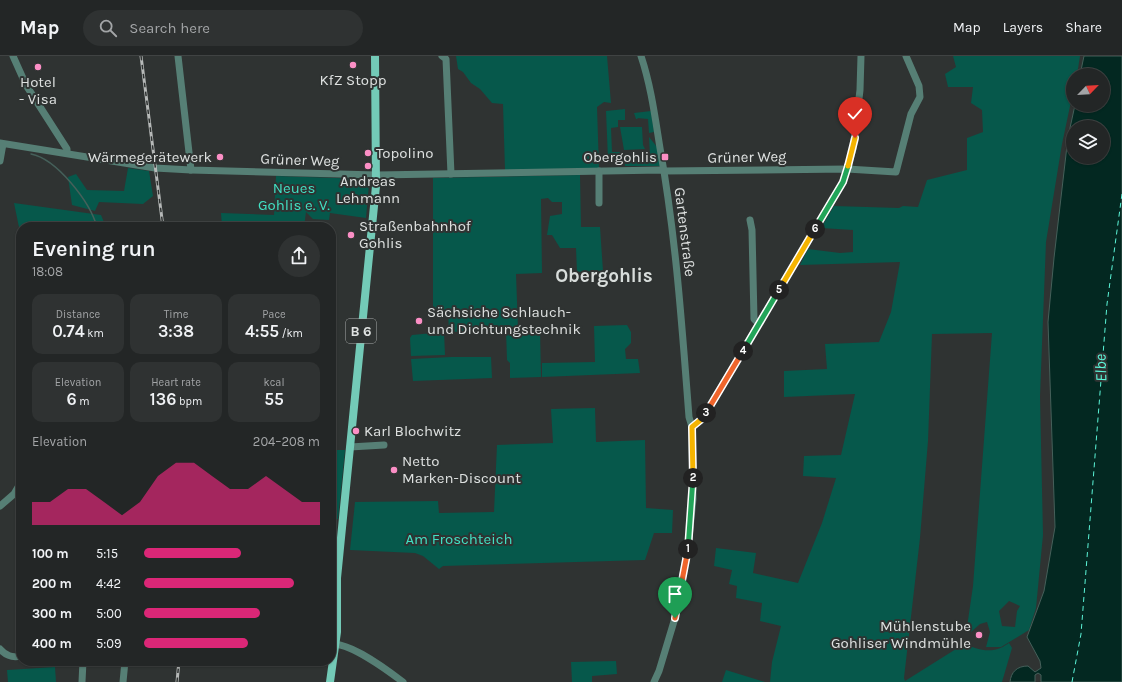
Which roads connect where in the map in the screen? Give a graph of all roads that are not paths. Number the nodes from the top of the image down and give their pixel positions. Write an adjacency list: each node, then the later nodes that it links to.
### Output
1 (13, 56): 9 (street)
2 (178, 56): 12 (street)
3 (375, 56): 16 (main road, B 6)
4 (442, 56): 15 (street)
5 (641, 56): 14 (street, Gartenstraße)
6 (861, 56): 11 (street)
7 (906, 56): 11 (street, Grüner Weg)
8 (2, 144): 9 (street, Grüner Weg); 10 (street)
9 (67, 153): 12 (street, Grüner Weg)
10 (0, 161)
11 (848, 169): 14 (street, Grüner Weg); 19 (street)
12 (191, 170): 16 (street, Grüner Weg)
13 (599, 171): 14 (street, Grüner Weg); 15 (street, Grüner Weg); 17 (street)
14 (664, 171): 20 (street, Gartenstraße)
15 (451, 174): 16 (street, Grüner Weg)
16 (376, 175): 22 (main road, B 6)
17 (599, 203)
18 (750, 220): 19 (street)
19 (758, 324): 20 (street)
20 (692, 427): 36 (street, Gartenstraße)
21 (384, 445): 22 (street)
22 (350, 447): 25 (main road, B 6)
23 (16, 491): 24 (street)
24 (0, 506)
25 (336, 594)
26 (336, 644): 35 (street)
27 (0, 649): 28 (street)
28 (16, 656)
29 (83, 666): 32 (street)
30 (125, 666): 33 (street)
31 (331, 666): 34 (main road, B 6)
32 (82, 682)
33 (123, 682)
34 (330, 682)
35 (403, 682)
36 (654, 682)

